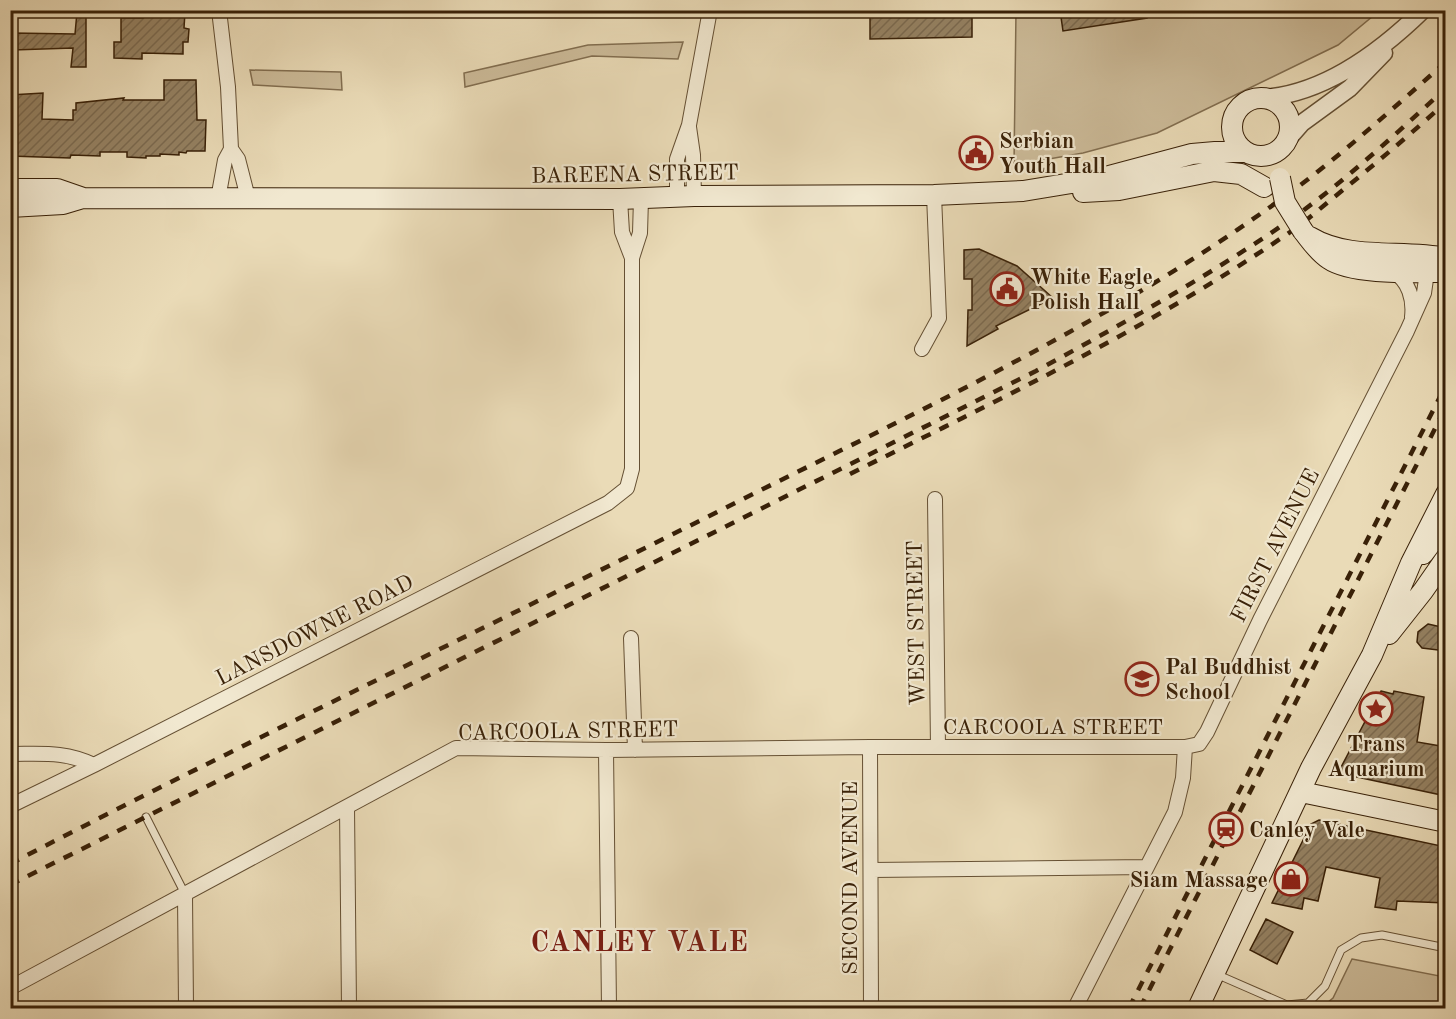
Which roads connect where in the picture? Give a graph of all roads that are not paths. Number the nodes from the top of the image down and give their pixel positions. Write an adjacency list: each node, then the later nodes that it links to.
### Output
1 (219, 10): 8 (street)
2 (710, 10): 15 (street)
3 (1423, 10): 4 (street)
4 (1410, 23): 5 (street); 7 (street)
5 (1263, 98): 6 (main road); 7 (main road)
6 (1236, 113): 9 (main road); 10 (main road, BAREENA STREET)
7 (1286, 142): 9 (main road); 11 (main road)
8 (231, 149): 17 (street); 19 (street)
9 (1249, 154): 10 (main road, BAREENA STREET); 11 (main road)
10 (1184, 156): 13 (main road, BAREENA STREET)
11 (1271, 182): 13 (main road); 22 (main road, bridge)
12 (10, 189): 16 (main road, BAREENA STREET)
13 (1009, 191): 14 (main road, BAREENA STREET)
14 (934, 195): 15 (main road, BAREENA STREET); 30 (street)
15 (685, 196): 18 (main road, BAREENA STREET)
16 (83, 198): 19 (main road, BAREENA STREET); 21 (main road, BAREENA STREET)
17 (248, 198): 19 (main road, BAREENA STREET); 20 (main road, BAREENA STREET)
18 (641, 198): 20 (main road, BAREENA STREET); 24 (street)
19 (218, 199)
20 (620, 199): 24 (street)
21 (10, 207)
22 (1304, 231): 23 (main road); 27 (main road)
23 (1383, 253): 25 (main road); 26 (main road)
24 (632, 258): 45 (street, LANSDOWNE ROAD)
25 (1446, 258)
26 (1439, 270): 27 (main road); 28 (street); 29 (street, FIRST AVENUE)
27 (1392, 271): 28 (street)
28 (1408, 292): 29 (street)
29 (1411, 322): 41 (street, FIRST AVENUE)
30 (922, 349)
31 (1446, 494): 36 (main road)
32 (935, 499): 40 (street, WEST STREET)
33 (1446, 530): 35 (main road); 36 (main road)
34 (1446, 558): 35 (main road)
35 (1423, 591): 38 (main road)
36 (1382, 634): 38 (main road)
37 (631, 638): 43 (street)
38 (1372, 655): 46 (main road)
39 (870, 747): 40 (street, CARCOOLA STREET); 43 (street, CARCOOLA STREET); 52 (street, SECOND AVENUE)
40 (938, 747): 41 (street, CARCOOLA STREET)
41 (1185, 747): 51 (street)
42 (606, 750): 43 (street, CARCOOLA STREET); 48 (street, CARCOOLA STREET); 59 (street)
43 (635, 750)
44 (10, 754): 45 (street)
45 (94, 765): 47 (street, LANSDOWNE ROAD)
46 (1301, 792): 50 (main road); 55 (main road)
47 (10, 806)
48 (346, 807): 53 (street, CARCOOLA STREET); 58 (street)
49 (146, 818): 53 (lane)
50 (1446, 822)
51 (1146, 867): 52 (street); 61 (street)
52 (871, 870): 60 (street, SECOND AVENUE)
53 (185, 894): 56 (street, CARCOOLA STREET); 57 (street)
54 (1446, 948): 55 (lane)
55 (1216, 974): 62 (main road)
56 (10, 988)
57 (186, 1008)
58 (349, 1008)
59 (609, 1008)
60 (871, 1008)
61 (1075, 1008)
62 (1198, 1008)

